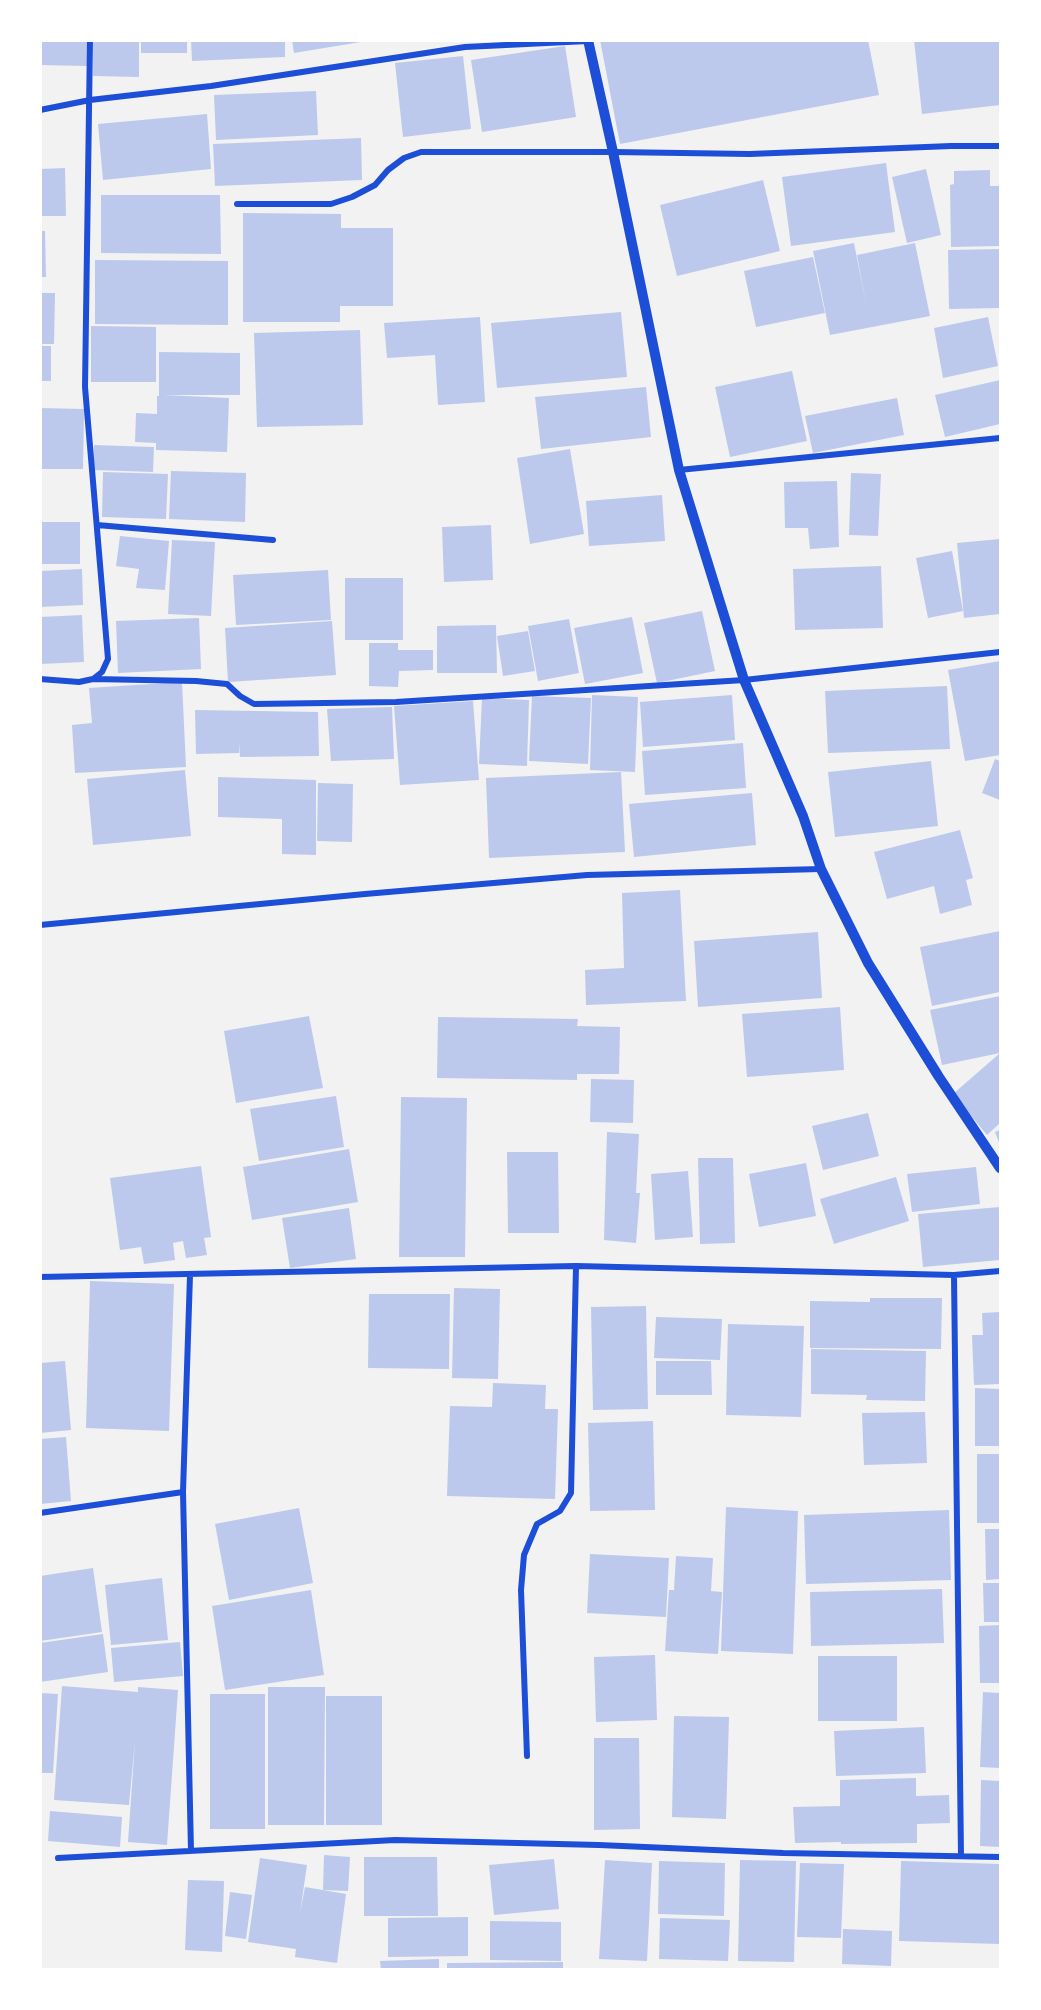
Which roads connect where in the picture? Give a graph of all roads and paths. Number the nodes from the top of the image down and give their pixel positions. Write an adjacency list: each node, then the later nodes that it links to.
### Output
1 (90, 40): 3 (street)
2 (588, 41): 3 (street); 6 (street)
3 (90, 100): 4 (street); 10 (street)
4 (40, 110)
5 (1000, 146): 6 (street)
6 (613, 152): 7 (street); 9 (street)
7 (237, 204)
8 (1000, 438): 9 (street)
9 (679, 470): 15 (street)
10 (97, 525): 11 (street); 14 (street)
11 (273, 540)
12 (1000, 652): 15 (street)
13 (40, 679): 14 (street)
14 (93, 680): 15 (street)
15 (744, 680): 16 (street)
16 (821, 869): 17 (street); 18 (street)
17 (40, 925)
18 (1000, 1168)
19 (576, 1266): 21 (street); 22 (street); 26 (street)
20 (1000, 1271): 22 (street)
21 (190, 1275): 23 (street); 24 (street)
22 (954, 1275): 28 (street)
23 (40, 1277)
24 (183, 1492): 25 (street); 27 (street)
25 (40, 1513)
26 (527, 1756)
27 (191, 1851): 28 (street); 30 (street)
28 (961, 1856): 29 (street)
29 (1000, 1857)
30 (58, 1858)

